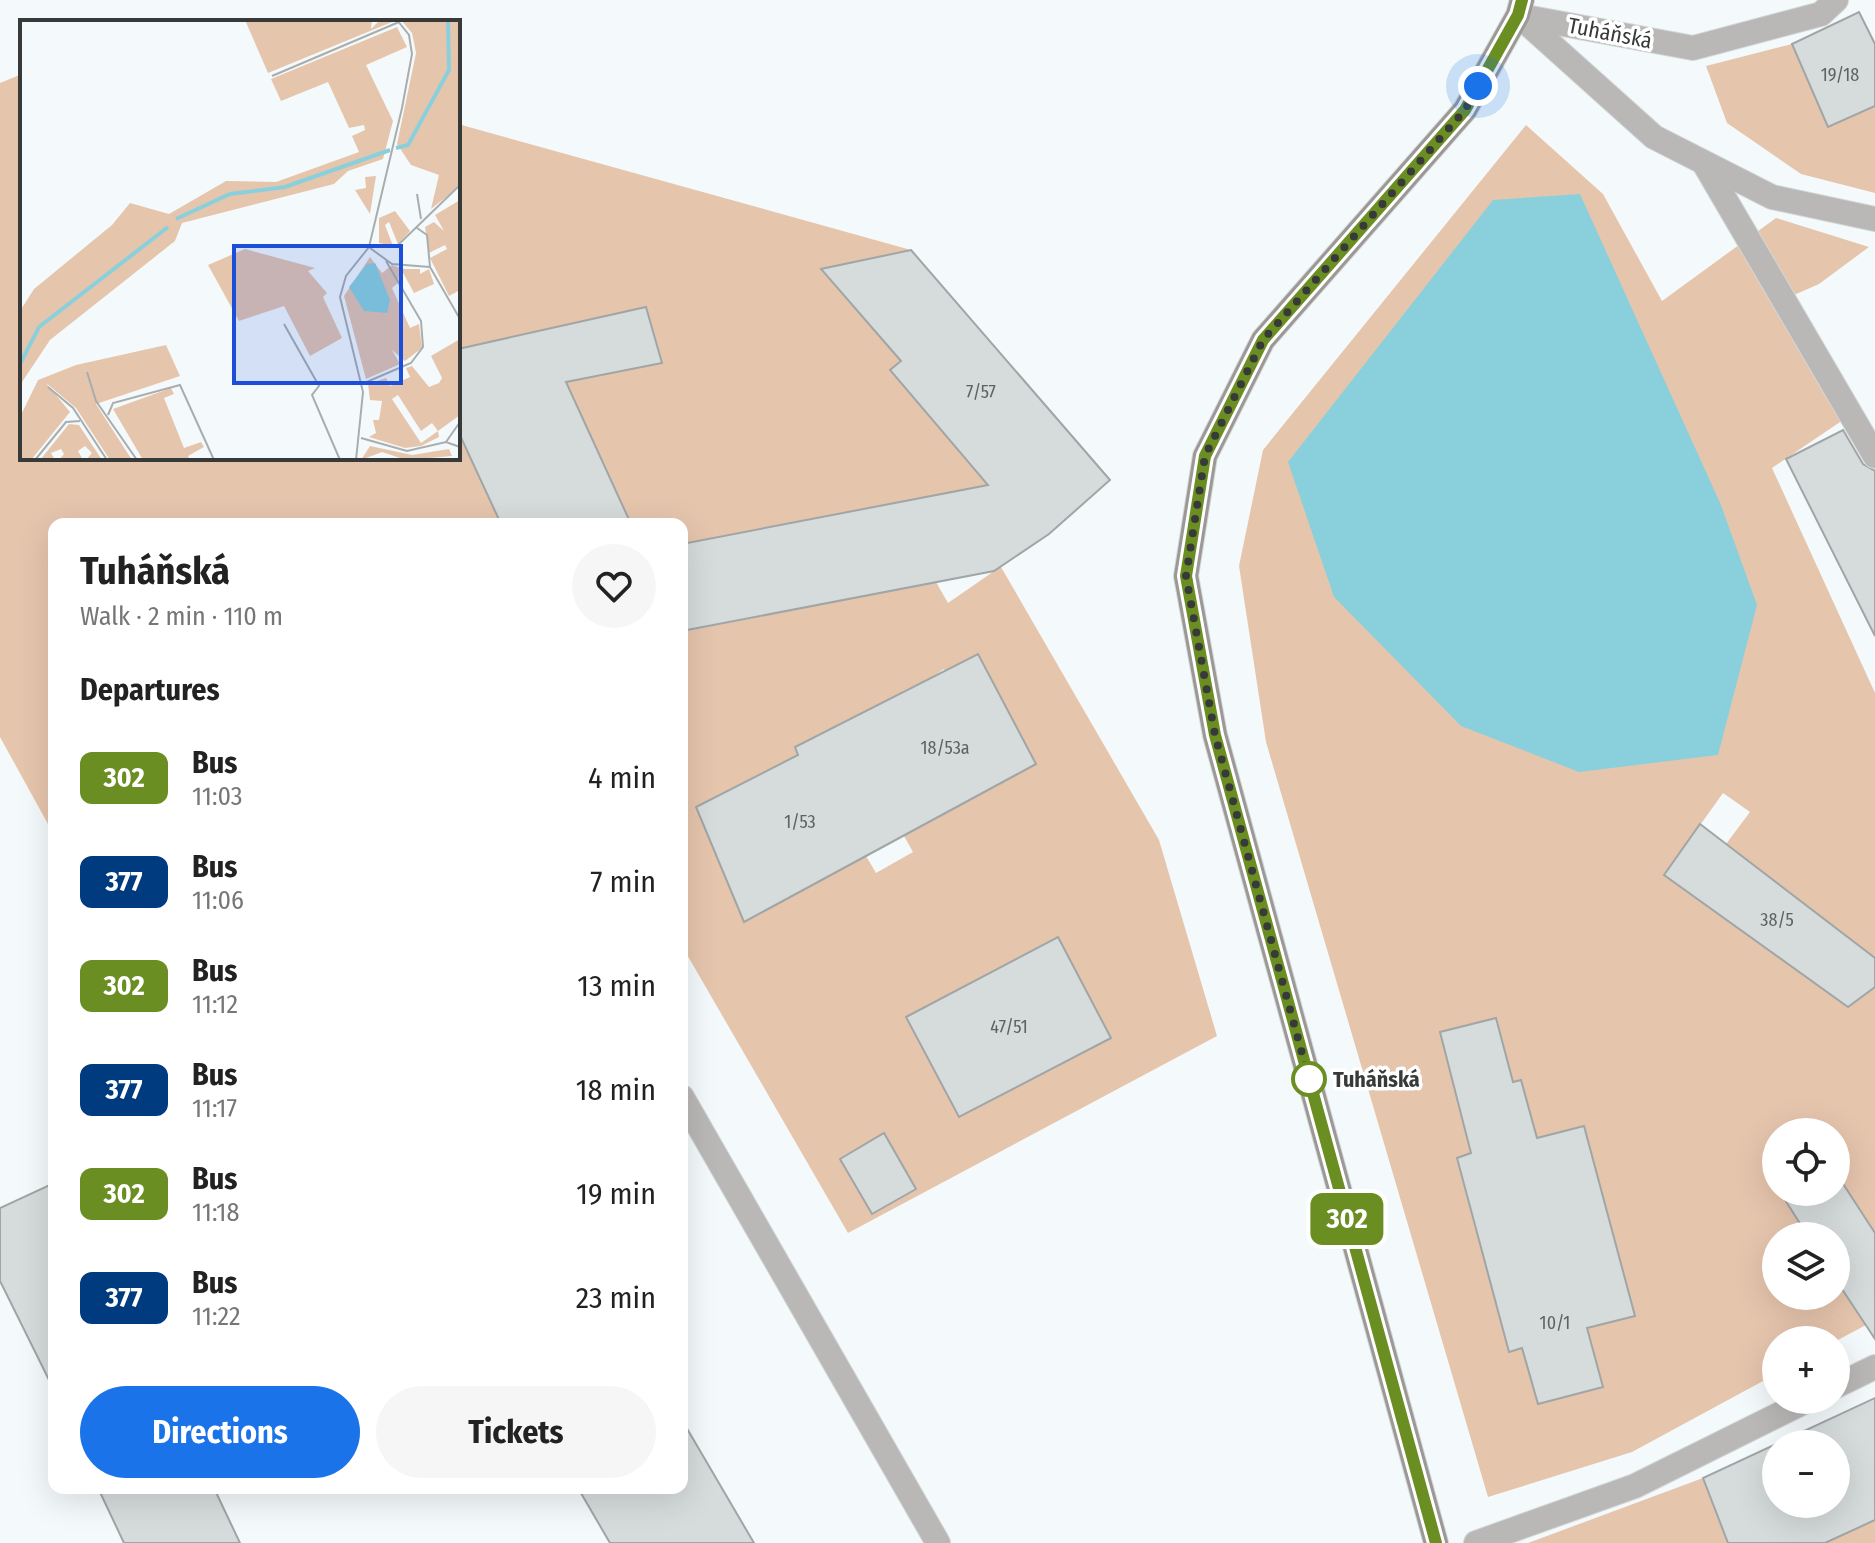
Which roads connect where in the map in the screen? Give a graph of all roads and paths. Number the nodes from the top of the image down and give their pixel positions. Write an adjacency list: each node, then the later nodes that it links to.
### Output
1 (1836, 0): 2 (street, Tuháňská)
2 (1520, 8): 3 (street, Tuháňská); 11 (street)
3 (1705, 165): 4 (street, Tuháňská); 5 (street)
4 (1875, 219)
5 (1875, 456)
6 (688, 1107): 10 (street)
7 (1875, 1367): 8 (street)
8 (1850, 1379)
9 (1780, 1414): 12 (street)
10 (938, 1543)
11 (1436, 1543)
12 (1476, 1543)

